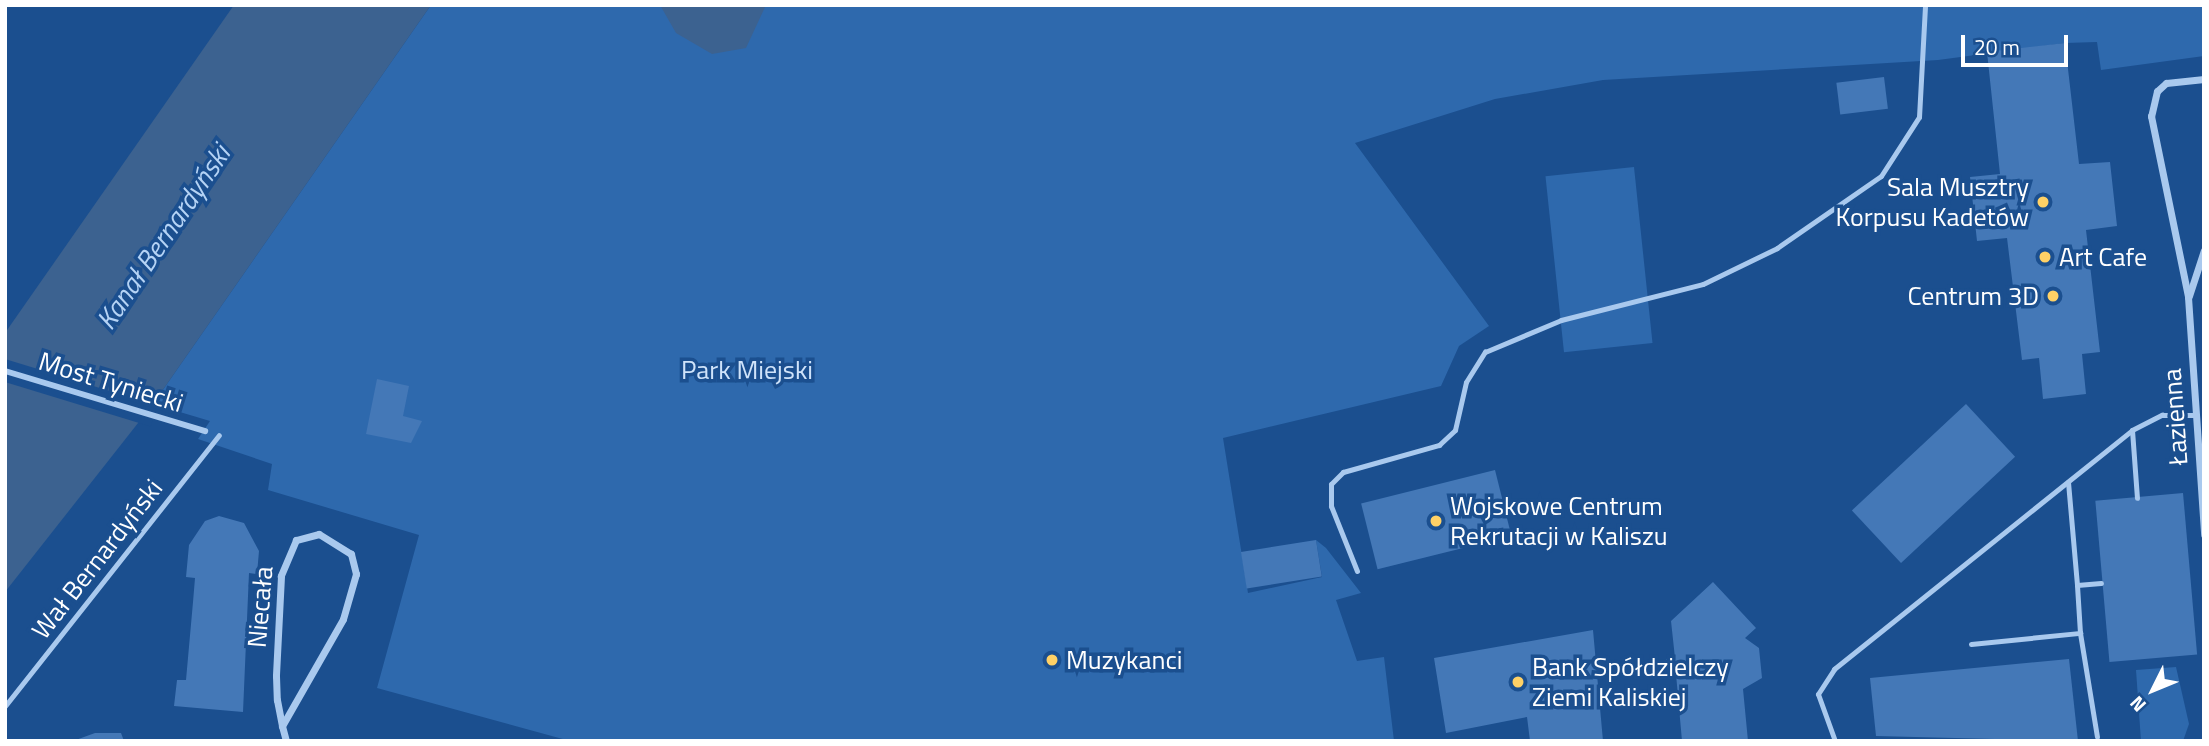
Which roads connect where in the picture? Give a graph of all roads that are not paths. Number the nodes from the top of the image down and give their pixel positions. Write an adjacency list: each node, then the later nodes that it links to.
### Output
1 (1926, 5): 13 (lane)
2 (2204, 79): 4 (street, Łazienna)
3 (2204, 250): 4 (street, Łazienna)
4 (2188, 297): 6 (street, Łazienna)
5 (5, 371): 8 (street, Most Tyniecki)
6 (2200, 415): 7 (lane); 12 (street, Łazienna)
7 (2132, 430): 10 (lane); 11 (lane)
8 (205, 431)
9 (219, 435): 18 (lane, Wał Bernardyński)
10 (2068, 482): 15 (lane); 22 (lane)
11 (2137, 498)
12 (2204, 534)
13 (1357, 570)
14 (2101, 583): 15 (lane)
15 (2077, 585): 16 (lane)
16 (2080, 633): 17 (lane); 20 (lane)
17 (1971, 644)
18 (5, 706)
19 (282, 726): 19 (street, Niecała); 21 (street, Niecała)
20 (2097, 737)
21 (286, 741)
22 (1835, 741)

